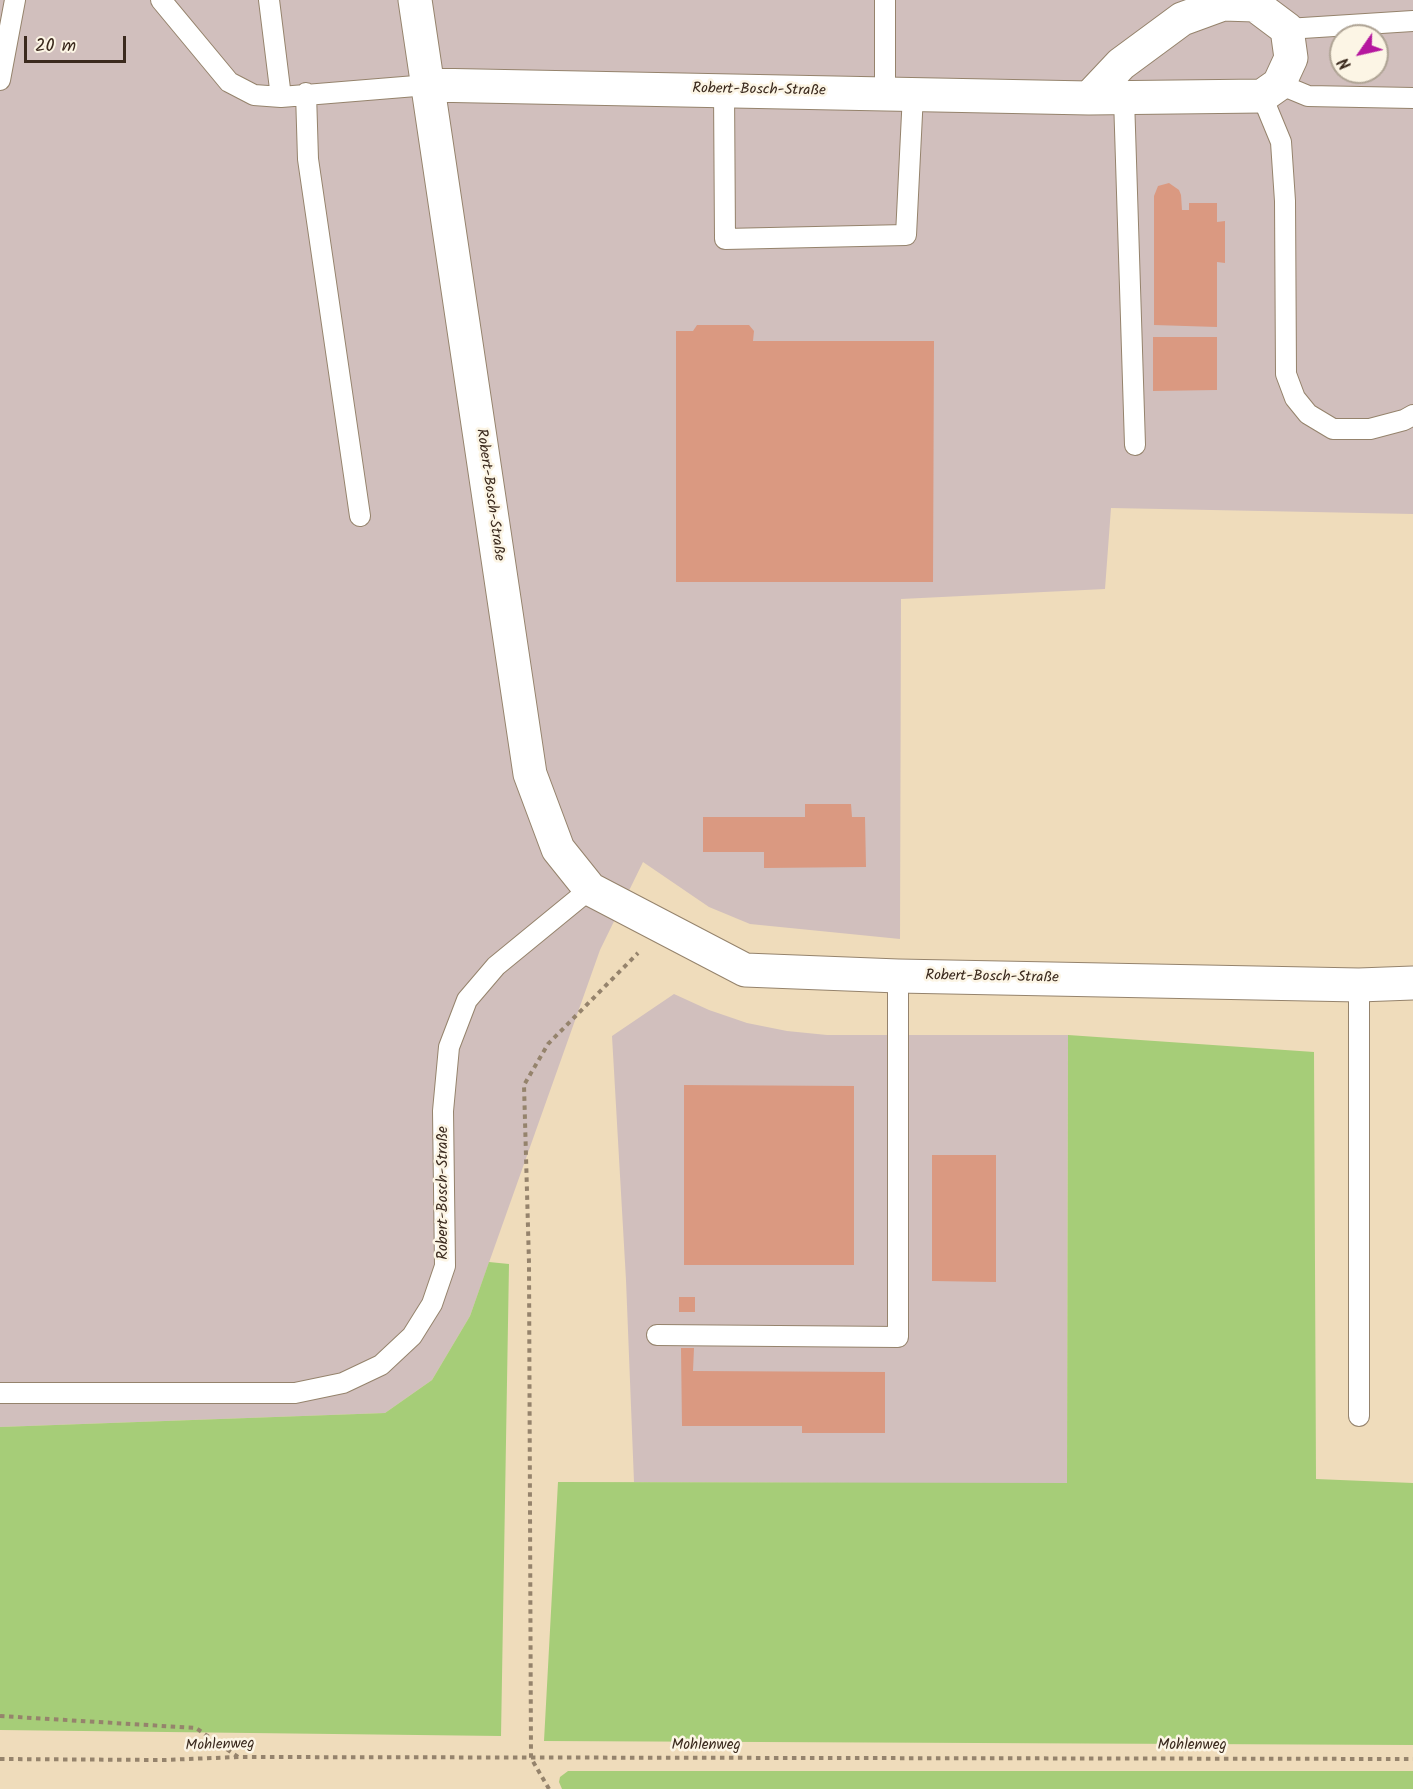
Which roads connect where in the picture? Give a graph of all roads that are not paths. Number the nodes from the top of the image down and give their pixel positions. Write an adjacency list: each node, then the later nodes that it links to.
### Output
1 (15, 0): 8 (lane)
2 (161, 0): 14 (lane)
3 (269, 0): 14 (lane)
4 (415, 0): 9 (street, Robert-Bosch-Straße)
5 (885, 0): 13 (lane)
6 (1413, 21): 7 (lane)
7 (1287, 29): 11 (street); 15 (street)
8 (0, 80)
9 (428, 85): 10 (street, Robert-Bosch-Straße); 12 (lane); 21 (street, Robert-Bosch-Straße)
10 (724, 90): 13 (street, Robert-Bosch-Straße); 13 (lane)
11 (1270, 90): 16 (street, Robert-Bosch-Straße); 17 (lane); 18 (lane)
12 (306, 93): 14 (lane); 20 (lane)
13 (899, 94): 15 (street, Robert-Bosch-Straße)
14 (281, 97)
15 (1089, 98): 16 (street, Robert-Bosch-Straße)
16 (1124, 98): 19 (lane)
17 (1413, 98)
18 (1413, 415)
19 (1135, 445)
20 (360, 516)
21 (590, 889): 22 (street, Robert-Bosch-Straße); 26 (lane, Robert-Bosch-Straße)
22 (898, 976): 24 (street, Robert-Bosch-Straße); 25 (lane)
23 (1413, 983): 24 (street, Robert-Bosch-Straße)
24 (1359, 985): 27 (lane)
25 (657, 1335)
26 (0, 1393)
27 (1359, 1416)

